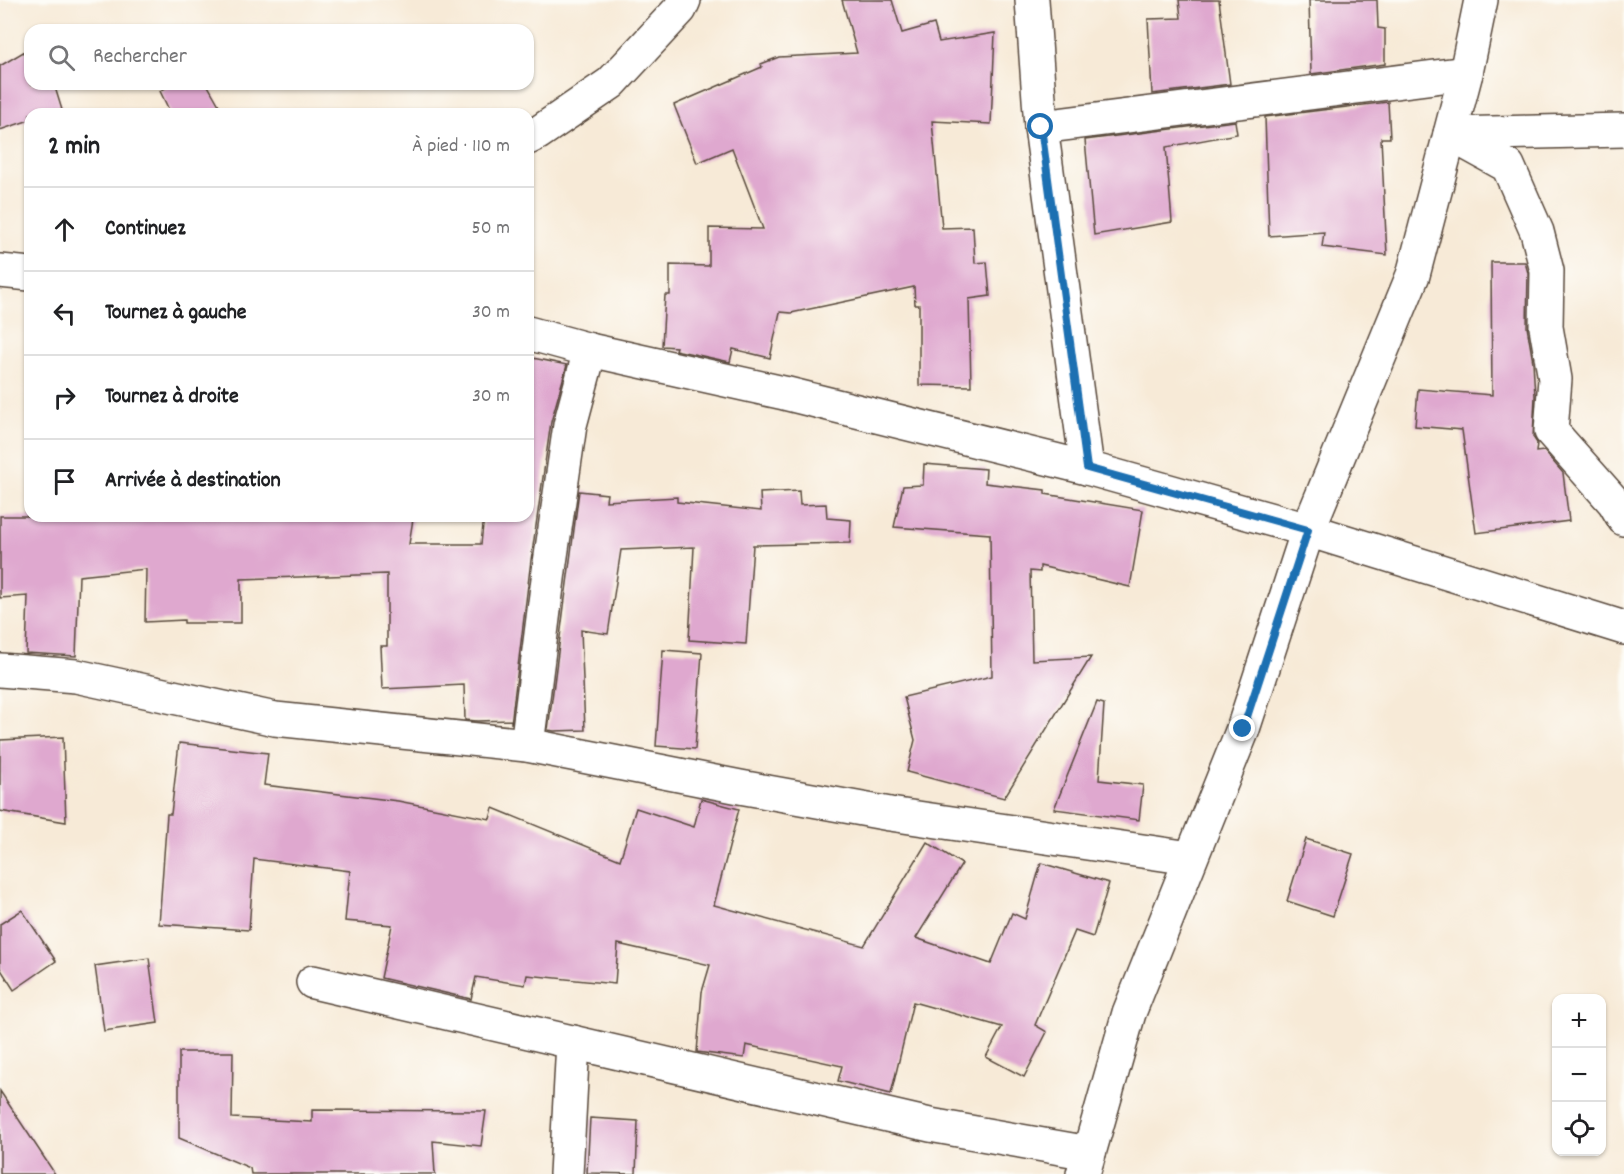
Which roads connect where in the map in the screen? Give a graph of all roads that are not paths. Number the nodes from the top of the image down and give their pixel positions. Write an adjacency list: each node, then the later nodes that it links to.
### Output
1 (684, 0): 8 (street)
2 (1032, 0): 5 (street)
3 (1481, 0): 4 (street)
4 (1466, 73): 5 (street); 7 (street)
5 (1041, 127): 13 (street)
6 (1624, 130): 7 (street)
7 (1450, 135): 14 (street); 15 (street)
8 (534, 136)
9 (0, 271): 10 (street)
10 (24, 273)
11 (534, 335): 12 (street)
12 (590, 350): 13 (street); 18 (street)
13 (1087, 468): 15 (street)
14 (1624, 519)
15 (1308, 530): 16 (street); 19 (street)
16 (1624, 628)
17 (0, 670): 18 (street)
18 (527, 745): 19 (street)
19 (1190, 858): 22 (street)
20 (313, 982): 21 (street)
21 (573, 1042): 22 (street); 23 (street)
22 (1086, 1163)
23 (566, 1174)

